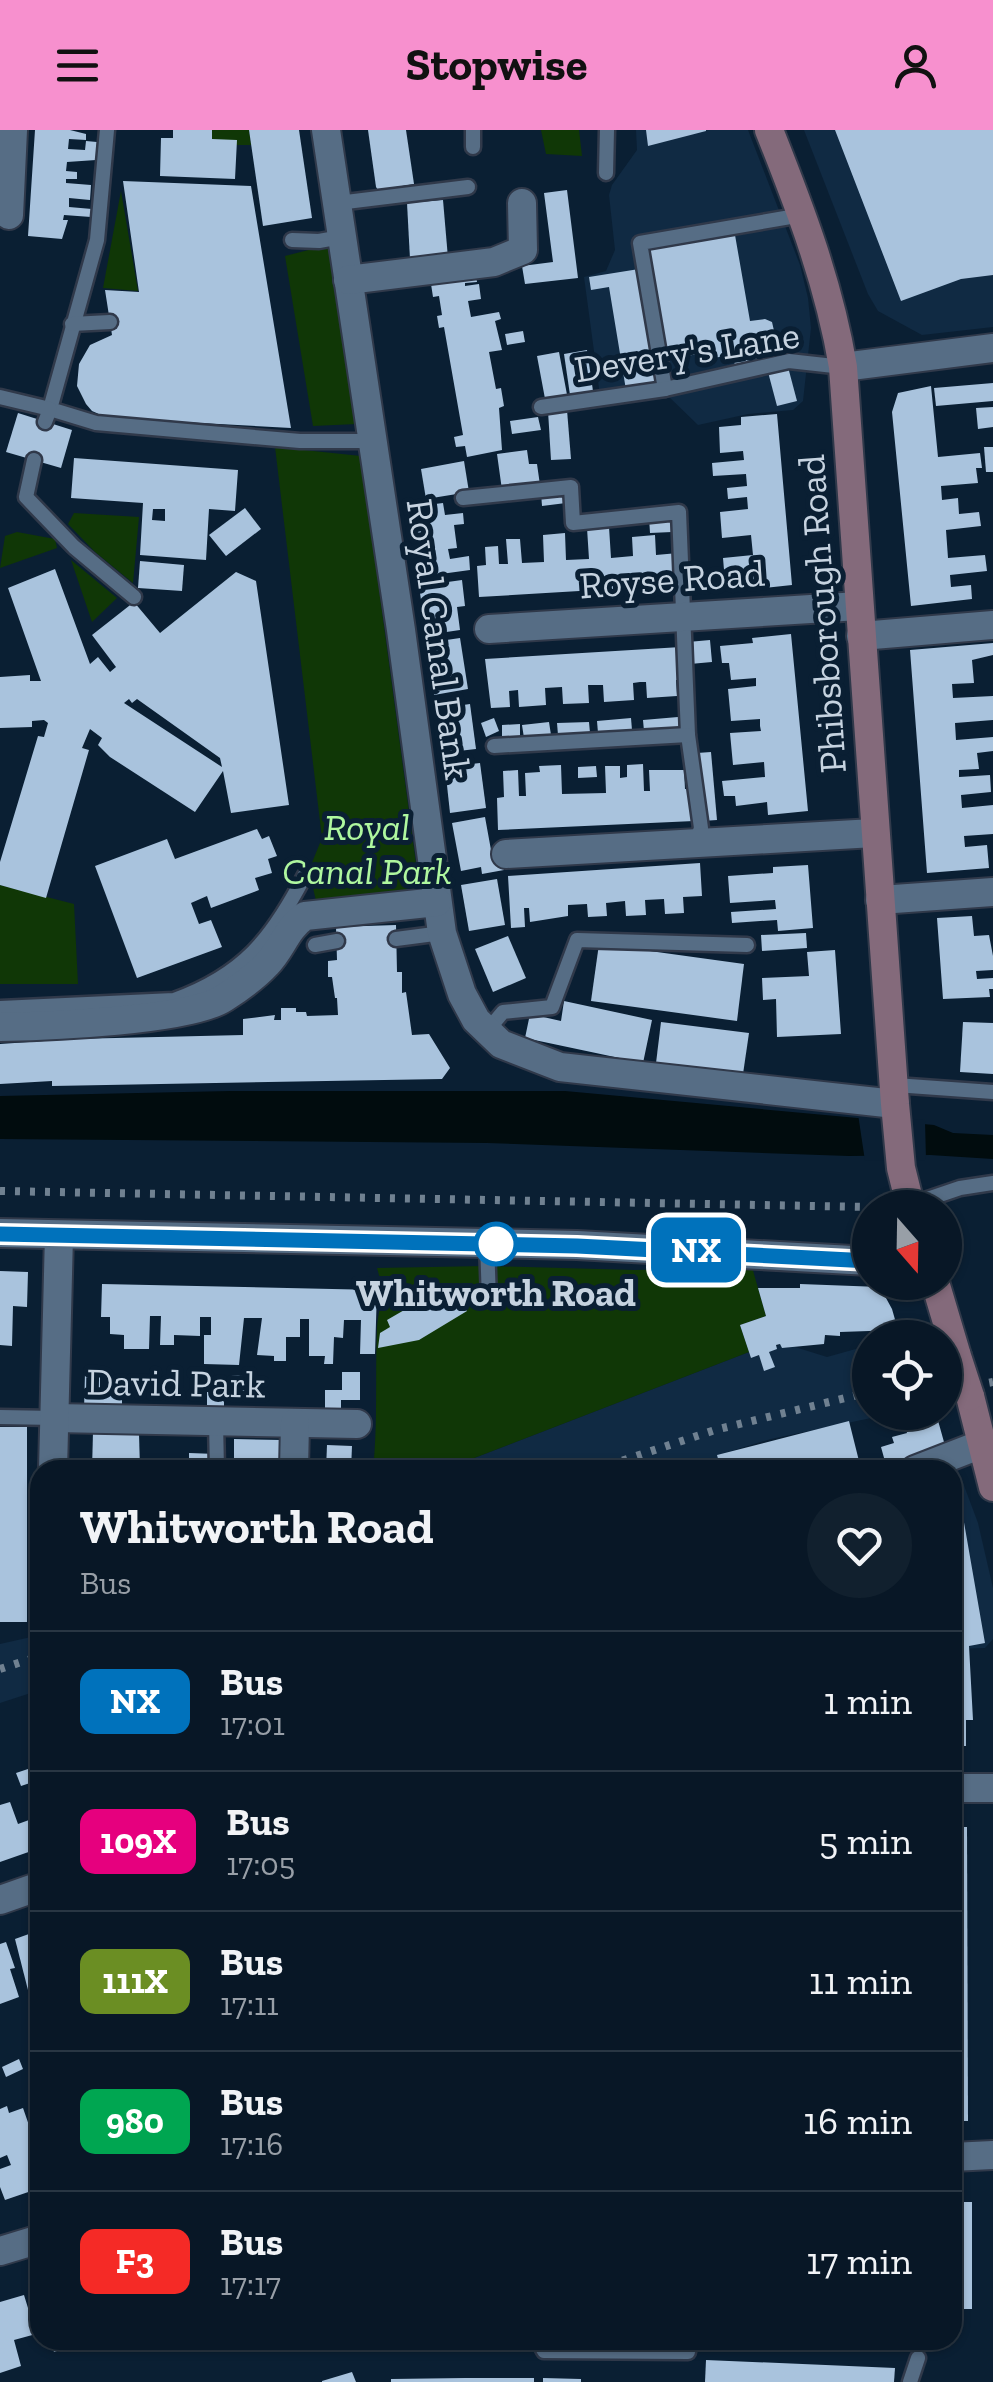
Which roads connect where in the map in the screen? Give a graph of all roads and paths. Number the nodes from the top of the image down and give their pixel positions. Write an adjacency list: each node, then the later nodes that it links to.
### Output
1 (14, 130): 13 (street)
2 (107, 130): 18 (lane)
3 (326, 130): 10 (street, Royal Canal Bank)
4 (473, 130): 7 (lane)
5 (606, 130): 8 (lane)
6 (769, 130): 12 (main road, Phibsborough Road)
7 (473, 148)
8 (606, 172)
9 (468, 187): 10 (lane)
10 (338, 203): 14 (street, Royal Canal Bank)
11 (522, 203): 16 (street)
12 (802, 215): 20 (main road, Phibsborough Road); 21 (lane)
13 (9, 216)
14 (342, 237): 15 (lane); 16 (street, Royal Canal Bank)
15 (292, 240)
16 (348, 280): 25 (street, Royal Canal Bank)
17 (110, 322): 18 (lane)
18 (72, 324): 24 (lane)
19 (993, 348): 20 (street)
20 (843, 366): 21 (lane, Devery's Lane); 29 (main road, Phibsborough Road)
21 (665, 388): 23 (lane, Devery's Lane)
22 (0, 397): 24 (lane)
23 (541, 407)
24 (47, 415): 25 (lane)
25 (372, 441): 42 (street, Royal Canal Bank)
26 (34, 460): 28 (lane)
27 (463, 498): 30 (lane)
28 (134, 597)
29 (860, 606): 30 (street, Royse Road); 33 (main road, Phibsborough Road)
30 (682, 615): 32 (street, Royse Road); 34 (lane)
31 (993, 624): 33 (street)
32 (488, 629)
33 (861, 636): 36 (main road, Phibsborough Road)
34 (688, 735): 35 (lane); 37 (lane)
35 (494, 746)
36 (874, 833): 37 (street); 41 (main road, Phibsborough Road)
37 (696, 842): 38 (street)
38 (506, 854)
39 (305, 876): 48 (lane)
40 (993, 892): 41 (street)
41 (880, 900): 52 (main road, Phibsborough Road)
42 (438, 902): 43 (street, Royal Canal Bank); 49 (street)
43 (442, 933): 44 (lane); 50 (street, Royal Canal Bank)
44 (396, 939)
45 (337, 941): 46 (lane)
46 (315, 945)
47 (747, 945): 50 (lane)
48 (0, 1008)
49 (0, 1027)
50 (487, 1030): 52 (street, Royal Canal Bank)
51 (993, 1092): 52 (lane)
52 (895, 1095): 54 (main road, Phibsborough Road)
53 (993, 1183): 55 (lane)
54 (906, 1190)
55 (954, 1190)
56 (0, 1234): 57 (street)
57 (59, 1235): 58 (street); 63 (street)
58 (486, 1244): 59 (street); 60 (lane)
59 (852, 1259)
60 (489, 1300)
61 (941, 1300): 67 (main road, bridge)
62 (0, 1416): 63 (lane)
63 (55, 1418): 64 (street, David Park); 68 (street)
64 (216, 1422): 65 (street, David Park); 69 (lane)
65 (296, 1423): 66 (street, David Park); 70 (street, David Park)
66 (357, 1424)
67 (982, 1444): 71 (street); 72 (main road)
68 (53, 1460)
69 (216, 1460)
70 (294, 1460)
71 (941, 1460)
72 (993, 1488)
73 (962, 1788): 74 (street)
74 (993, 1788)
75 (30, 1890): 76 (street)
76 (0, 1900)
77 (993, 2155): 78 (street)
78 (962, 2157)
79 (30, 2242): 80 (street)
80 (0, 2251)
81 (543, 2350): 82 (lane)
82 (688, 2350)
83 (918, 2358): 84 (lane)
84 (910, 2382)

